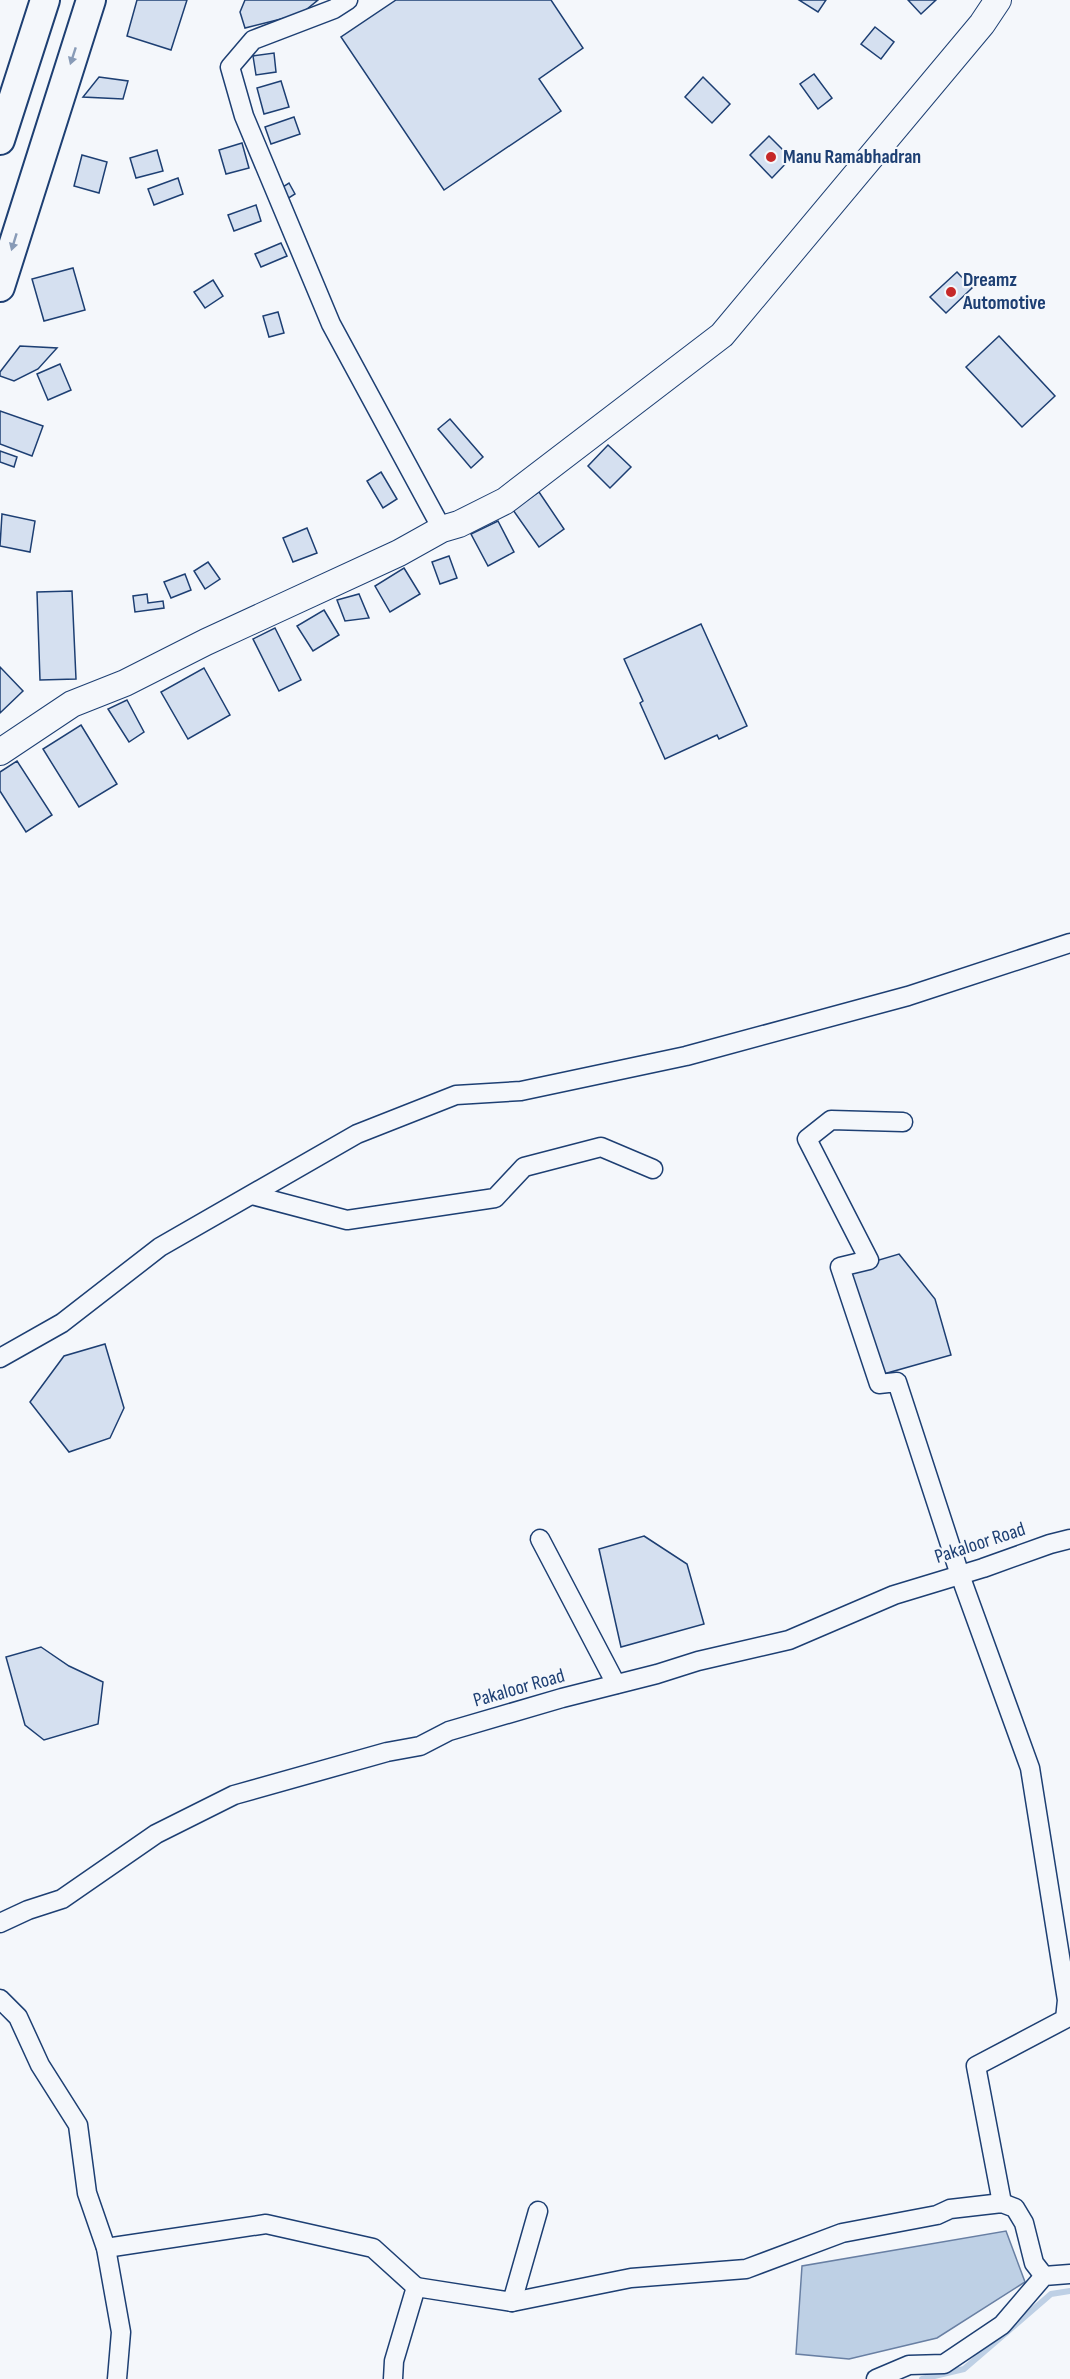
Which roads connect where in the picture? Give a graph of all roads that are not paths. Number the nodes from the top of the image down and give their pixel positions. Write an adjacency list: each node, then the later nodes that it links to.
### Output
1 (45, 0): 5 (main road)
2 (91, 0): 7 (main road, one-way to 7)
3 (348, 0): 8 (street)
4 (998, 0): 8 (main road)
5 (6, 103): 6 (main road)
6 (0, 140)
7 (0, 287)
8 (442, 529): 9 (main road)
9 (0, 752)
10 (1070, 944): 13 (street)
11 (903, 1122): 17 (street)
12 (653, 1169): 13 (street)
13 (252, 1195): 14 (street)
14 (0, 1358)
15 (540, 1539): 18 (street)
16 (1070, 1539): 17 (street, Pakaloor Road)
17 (960, 1575): 18 (street, Pakaloor Road); 21 (street)
18 (616, 1684): 19 (street, Pakaloor Road)
19 (0, 1923)
20 (0, 2000): 23 (street)
21 (1002, 2203): 25 (street); 27 (street)
22 (538, 2211): 27 (street)
23 (106, 2248): 26 (street); 28 (street)
24 (1070, 2274): 25 (street)
25 (1044, 2276): 30 (street)
26 (416, 2287): 27 (street); 29 (street)
27 (512, 2302)
28 (117, 2379)
29 (393, 2379)
30 (876, 2379)

